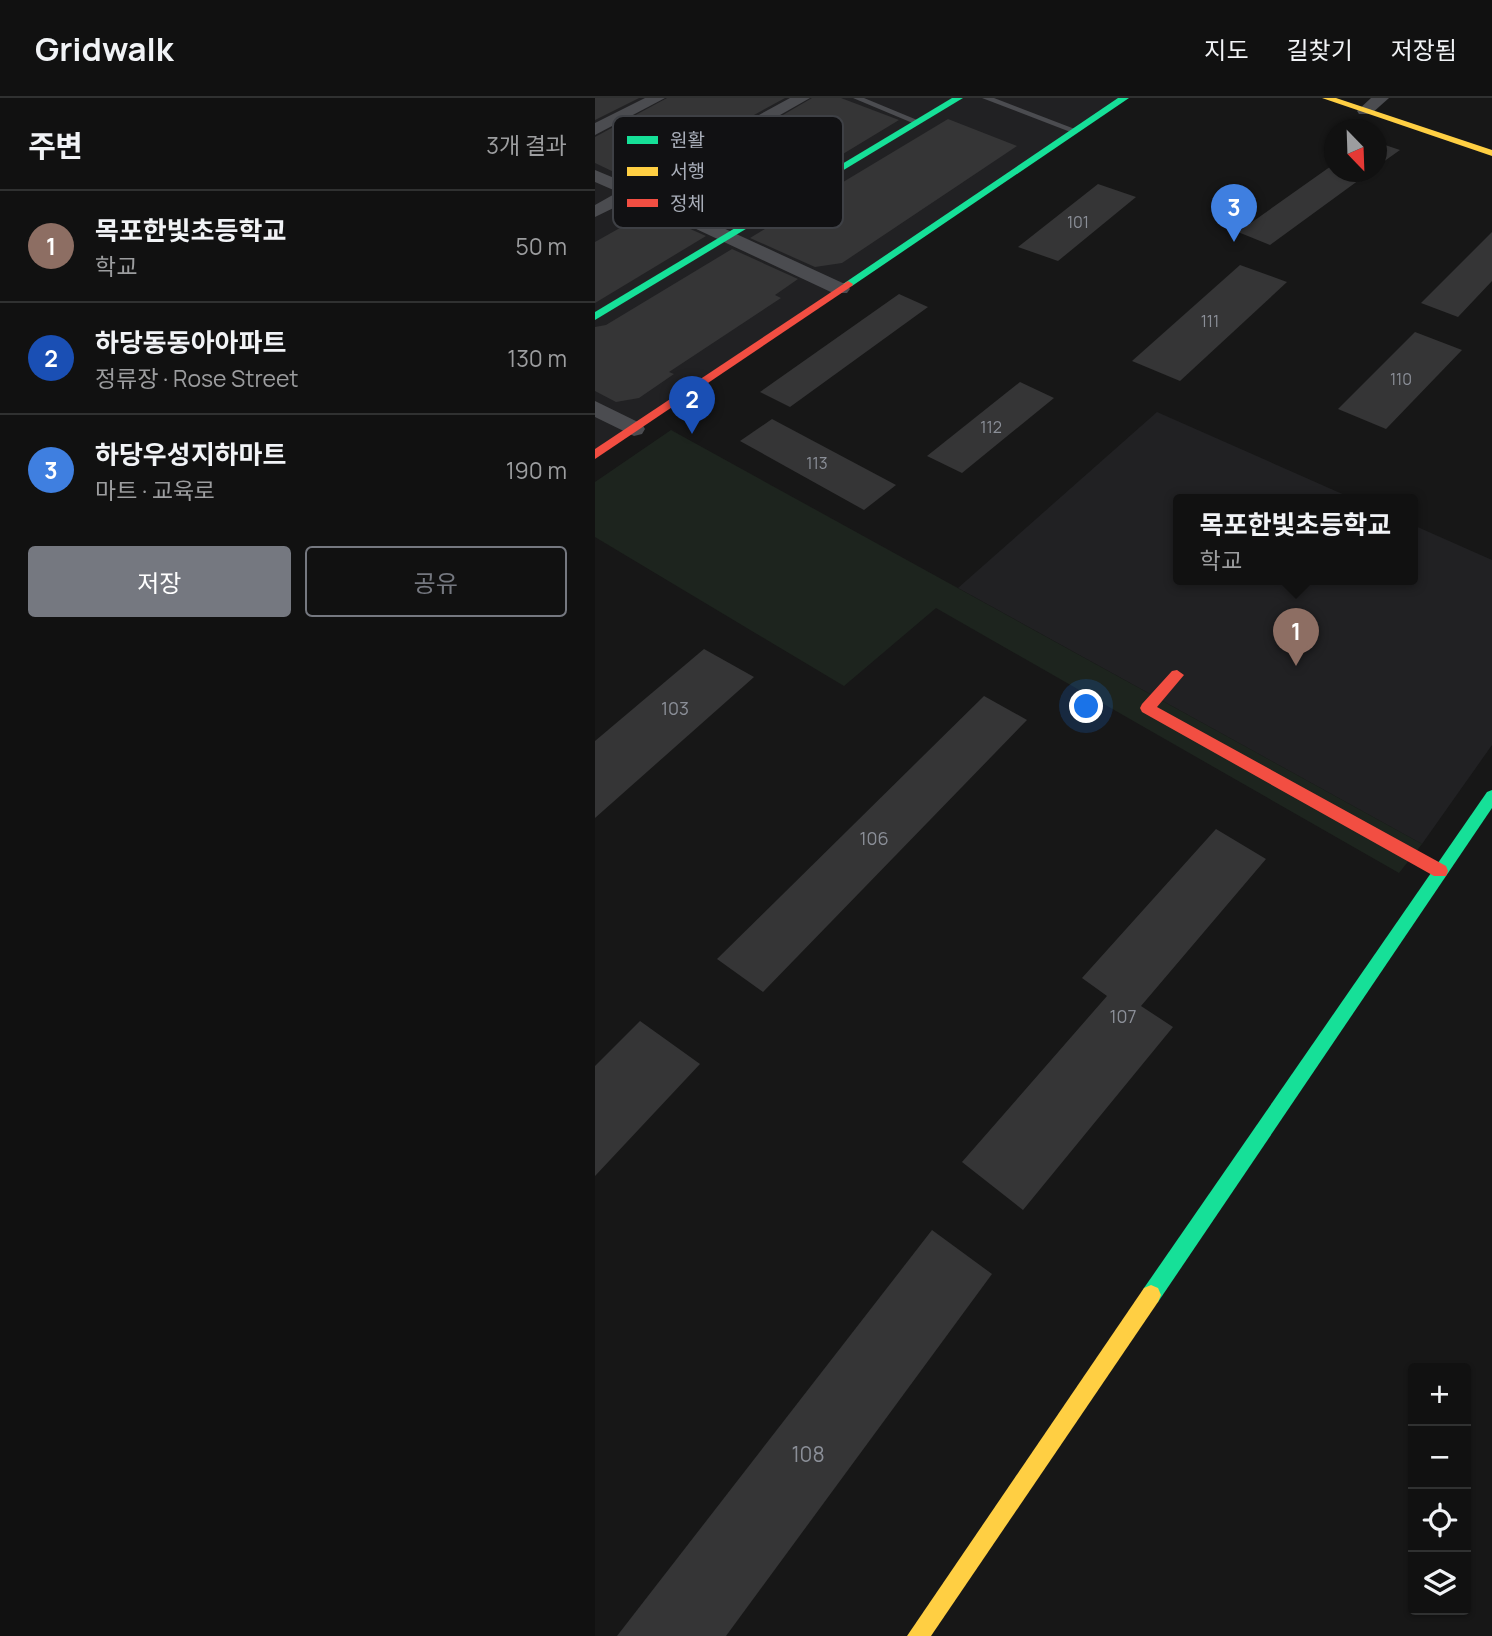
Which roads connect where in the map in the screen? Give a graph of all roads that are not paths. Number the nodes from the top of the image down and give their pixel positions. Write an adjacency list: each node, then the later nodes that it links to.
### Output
1 (657, 98): 10 (street)
2 (802, 98): 11 (street)
3 (857, 98): 13 (lane)
4 (958, 98): 13 (street)
5 (986, 98): 15 (lane)
6 (1124, 98): 15 (street)
7 (1327, 98): 9 (street)
8 (1381, 98): 9 (street)
9 (1365, 111): 16 (street)
10 (622, 116)
11 (769, 116)
12 (613, 121): 14 (street)
13 (918, 122): 17 (street)
14 (595, 130)
15 (1076, 131): 25 (street)
16 (1492, 153)
17 (843, 167)
18 (595, 175): 19 (street)
19 (613, 184)
20 (613, 202): 21 (street)
21 (595, 212)
22 (710, 228): 24 (street)
23 (740, 228): 24 (street)
24 (727, 236): 25 (street); 26 (street)
25 (841, 289): 28 (street)
26 (595, 317)
27 (595, 408): 28 (street)
28 (633, 429): 29 (street)
29 (595, 455)
30 (1177, 675): 32 (street)
31 (1492, 796): 32 (street)
32 (1440, 871): 33 (street)
33 (918, 1636)

